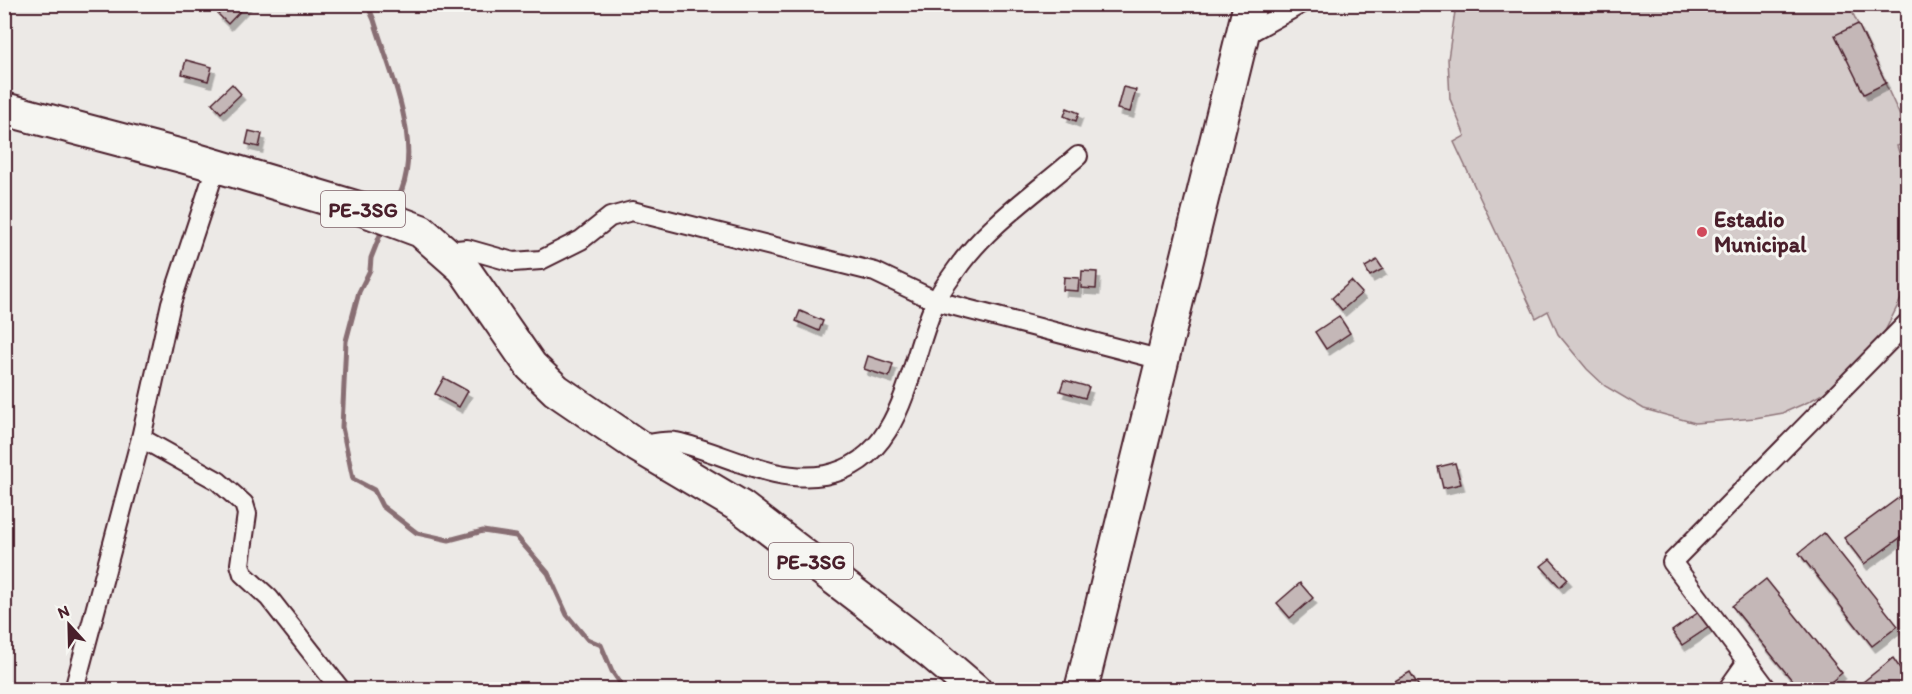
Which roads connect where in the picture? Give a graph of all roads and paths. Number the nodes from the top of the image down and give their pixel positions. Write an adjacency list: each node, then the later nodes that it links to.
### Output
1 (1250, 4): 3 (highway)
2 (1301, 4): 3 (street)
3 (1242, 37): 10 (highway)
4 (4, 109): 6 (highway, PE-3SG)
5 (1078, 156): 8 (street)
6 (216, 167): 7 (highway, PE-3SG); 11 (street)
7 (446, 251): 8 (street); 12 (highway, PE-3SG)
8 (936, 301): 10 (street); 12 (street)
9 (1908, 322): 13 (street)
10 (1162, 360): 17 (highway)
11 (141, 438): 14 (street); 15 (street)
12 (638, 446): 16 (highway, PE-3SG)
13 (1746, 663): 18 (street); 19 (street)
14 (74, 690)
15 (341, 690)
16 (975, 690)
17 (1081, 690)
18 (1727, 690)
19 (1768, 690)

